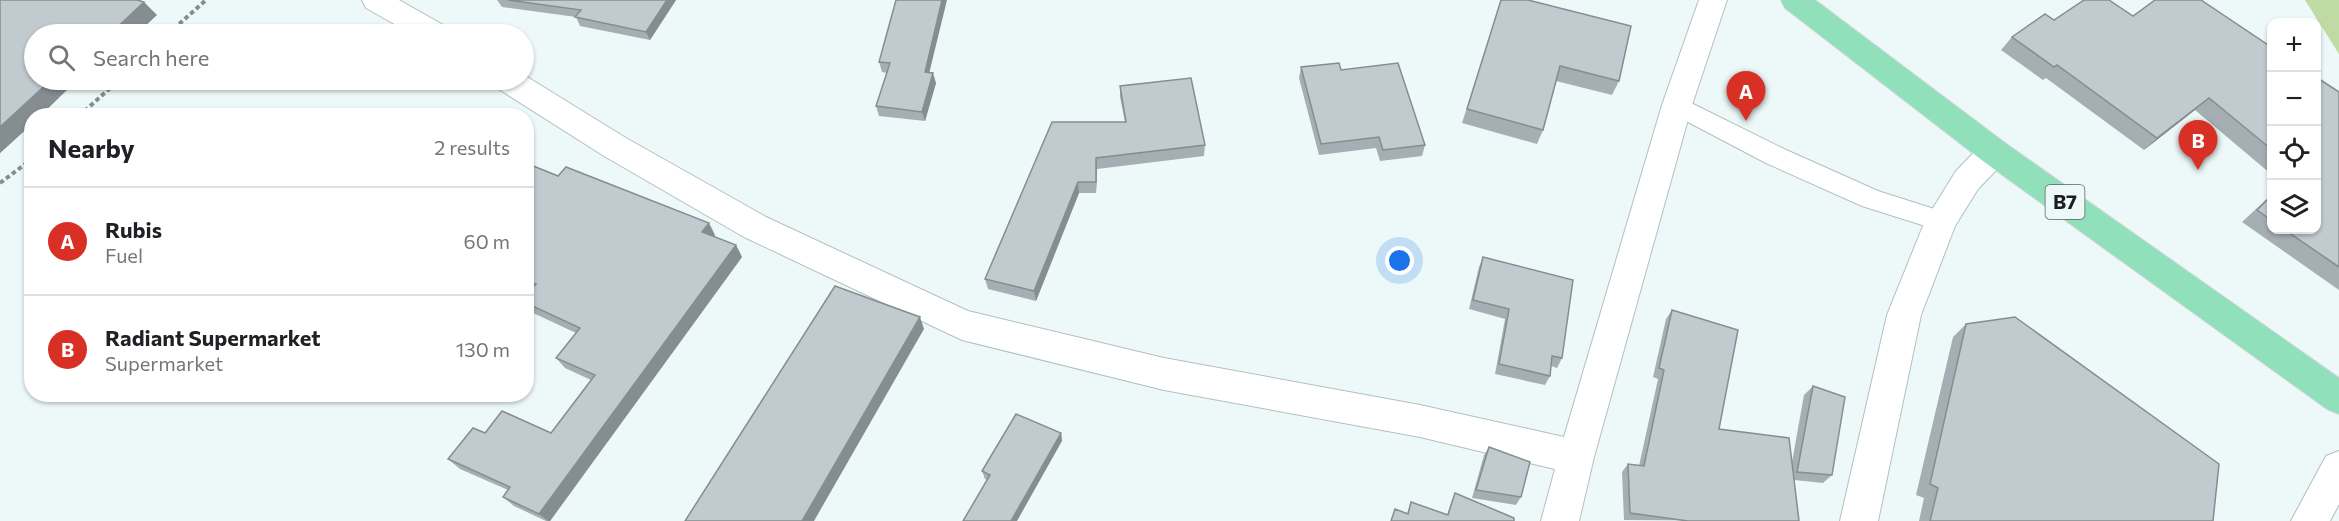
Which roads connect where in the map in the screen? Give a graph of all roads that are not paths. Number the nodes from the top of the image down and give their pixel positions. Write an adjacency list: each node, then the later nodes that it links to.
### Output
1 (376, 0): 4 (street)
2 (1713, 0): 6 (street)
3 (1795, 0): 7 (highway, B7)
4 (418, 24)
5 (524, 90): 10 (street)
6 (1677, 105): 8 (lane); 10 (street)
7 (1994, 152): 8 (street); 9 (highway, B7)
8 (1941, 221): 13 (street)
9 (2339, 398)
10 (1576, 457): 12 (street)
11 (2339, 468): 14 (street)
12 (1560, 521)
13 (1859, 521)
14 (2310, 521)

